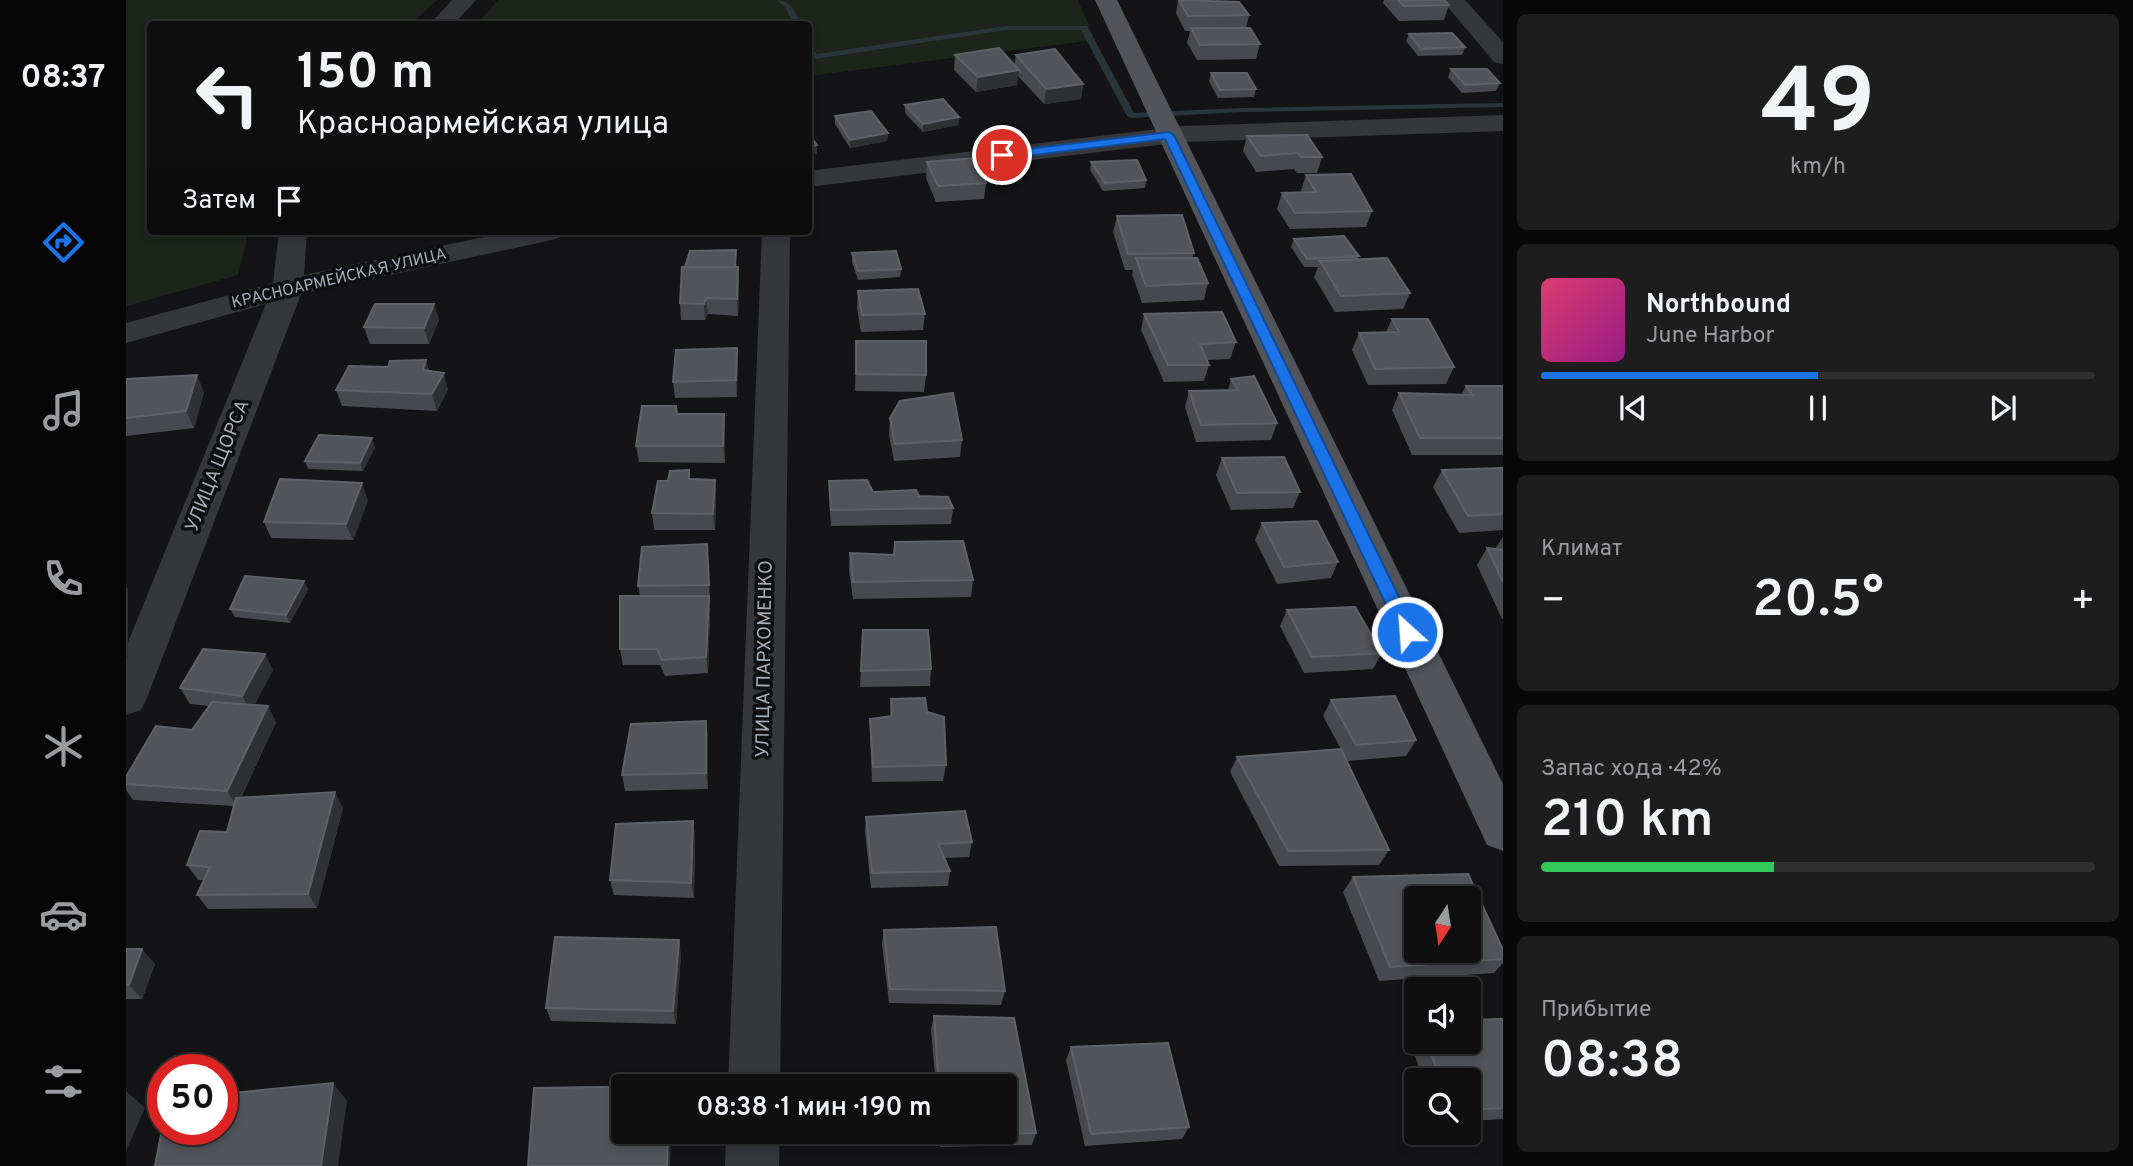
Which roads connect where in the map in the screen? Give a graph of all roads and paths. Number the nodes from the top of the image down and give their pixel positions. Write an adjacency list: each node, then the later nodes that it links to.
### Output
1 (465, 0): 4 (street)
2 (1106, 0): 7 (main road)
3 (1453, 0): 5 (street)
4 (444, 21)
5 (1503, 57)
6 (1503, 123): 7 (street)
7 (1169, 135): 8 (street); 15 (main road)
8 (812, 179)
9 (293, 235): 12 (street, УЛИЦА ЩОРСА)
10 (533, 235): 12 (street, КРАСНОАРМЕЙСКАЯ УЛИЦА)
11 (776, 235): 16 (street, УЛИЦА ПАРХОМЕНКО)
12 (288, 288): 13 (street, КРАСНОАРМЕЙСКАЯ УЛИЦА); 14 (street, УЛИЦА ЩОРСА)
13 (126, 333)
14 (126, 698)
15 (1503, 831)
16 (754, 1074)
17 (753, 1144): 18 (street)
18 (752, 1166)

